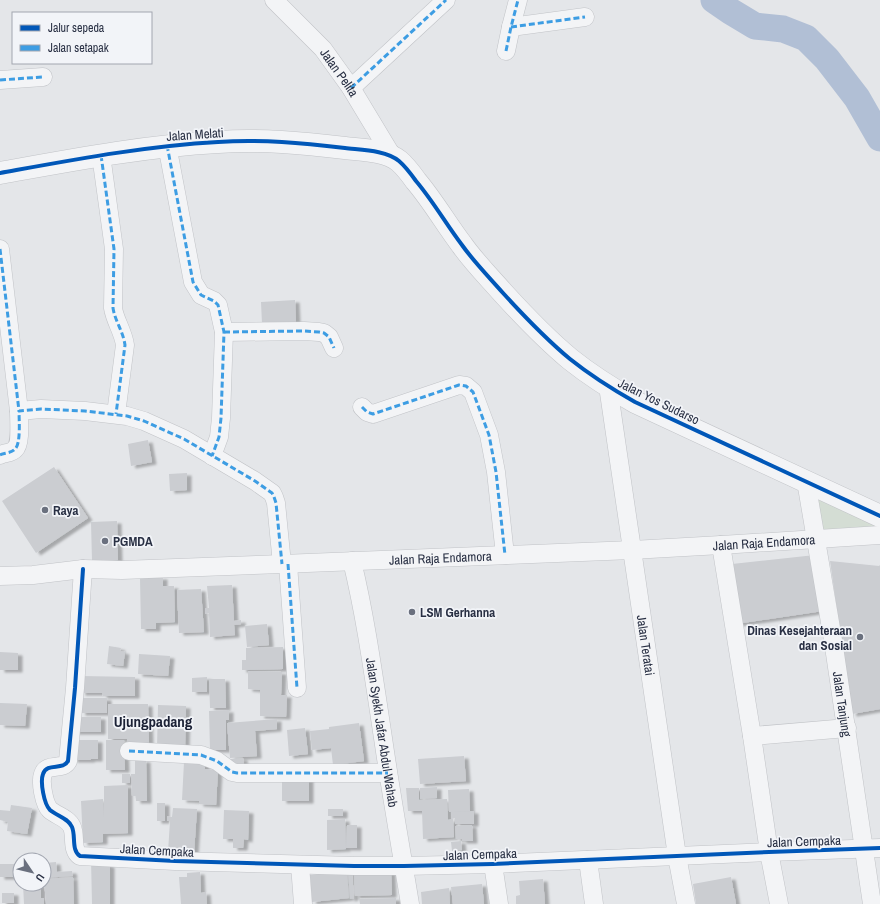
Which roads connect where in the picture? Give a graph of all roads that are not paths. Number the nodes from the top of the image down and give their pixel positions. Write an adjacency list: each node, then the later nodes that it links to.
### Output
1 (274, 0): 9 (street, Jalan Pelita)
2 (446, 0): 9 (street)
3 (518, 0): 5 (street)
4 (585, 17): 5 (street)
5 (511, 27): 6 (street)
6 (506, 51)
7 (43, 77): 8 (street)
8 (0, 80)
9 (351, 88): 12 (street, Jalan Pelita)
10 (167, 145): 11 (street, Jalan Melati); 12 (street, Jalan Melati); 15 (street)
11 (101, 155): 13 (street, Jalan Melati); 20 (street)
12 (392, 156): 17 (street, Jalan Yos Sudarso)
13 (0, 173)
14 (0, 249): 19 (street)
15 (224, 332): 16 (street); 22 (street)
16 (334, 348)
17 (608, 386): 23 (street, Jalan Yos Sudarso); 28 (street, Jalan Teratai)
18 (362, 407): 29 (street)
19 (19, 411): 20 (street); 21 (street)
20 (116, 414): 22 (street)
21 (0, 455)
22 (212, 456): 31 (street)
23 (806, 482): 24 (street, Jalan Yos Sudarso); 26 (street, Jalan Tanjung)
24 (880, 516)
25 (880, 535): 26 (street, Jalan Raja Endamora)
26 (816, 539): 27 (street, Jalan Raja Endamora); 35 (street, Jalan Tanjung)
27 (720, 545): 28 (street, Jalan Raja Endamora); 36 (street)
28 (632, 550): 29 (street, Jalan Raja Endamora); 41 (street, Jalan Teratai)
29 (505, 555): 30 (street, Jalan Raja Endamora)
30 (352, 561): 31 (street, Jalan Raja Endamora); 38 (street, Jalan Syekh Jafar Abdul Wahab)
31 (285, 564): 32 (street, Jalan Raja Endamora); 34 (street)
32 (83, 569): 33 (street, Jalan Raja Endamora); 44 (street, Jalan Cempaka)
33 (0, 576)
34 (297, 688)
35 (847, 728): 36 (street); 39 (street, Jalan Tanjung)
36 (752, 736): 40 (street)
37 (128, 751): 38 (street)
38 (388, 773): 45 (street, Jalan Syekh Jafar Abdul Wahab)
39 (872, 848): 40 (street, Jalan Cempaka); 52 (street, Jalan Tanjung)
40 (769, 852): 41 (street, Jalan Cempaka); 51 (street)
41 (677, 856): 42 (street, Jalan Cempaka); 50 (street, Jalan Teratai)
42 (588, 860): 43 (street, Jalan Cempaka); 49 (street)
43 (493, 864): 45 (street, Jalan Cempaka); 48 (street)
44 (300, 865): 45 (street, Jalan Cempaka); 46 (street)
45 (404, 866): 47 (street, Jalan Syekh Jafar Abdul Wahab)
46 (303, 904)
47 (410, 904)
48 (499, 904)
49 (594, 904)
50 (686, 904)
51 (779, 904)
52 (872, 904)

